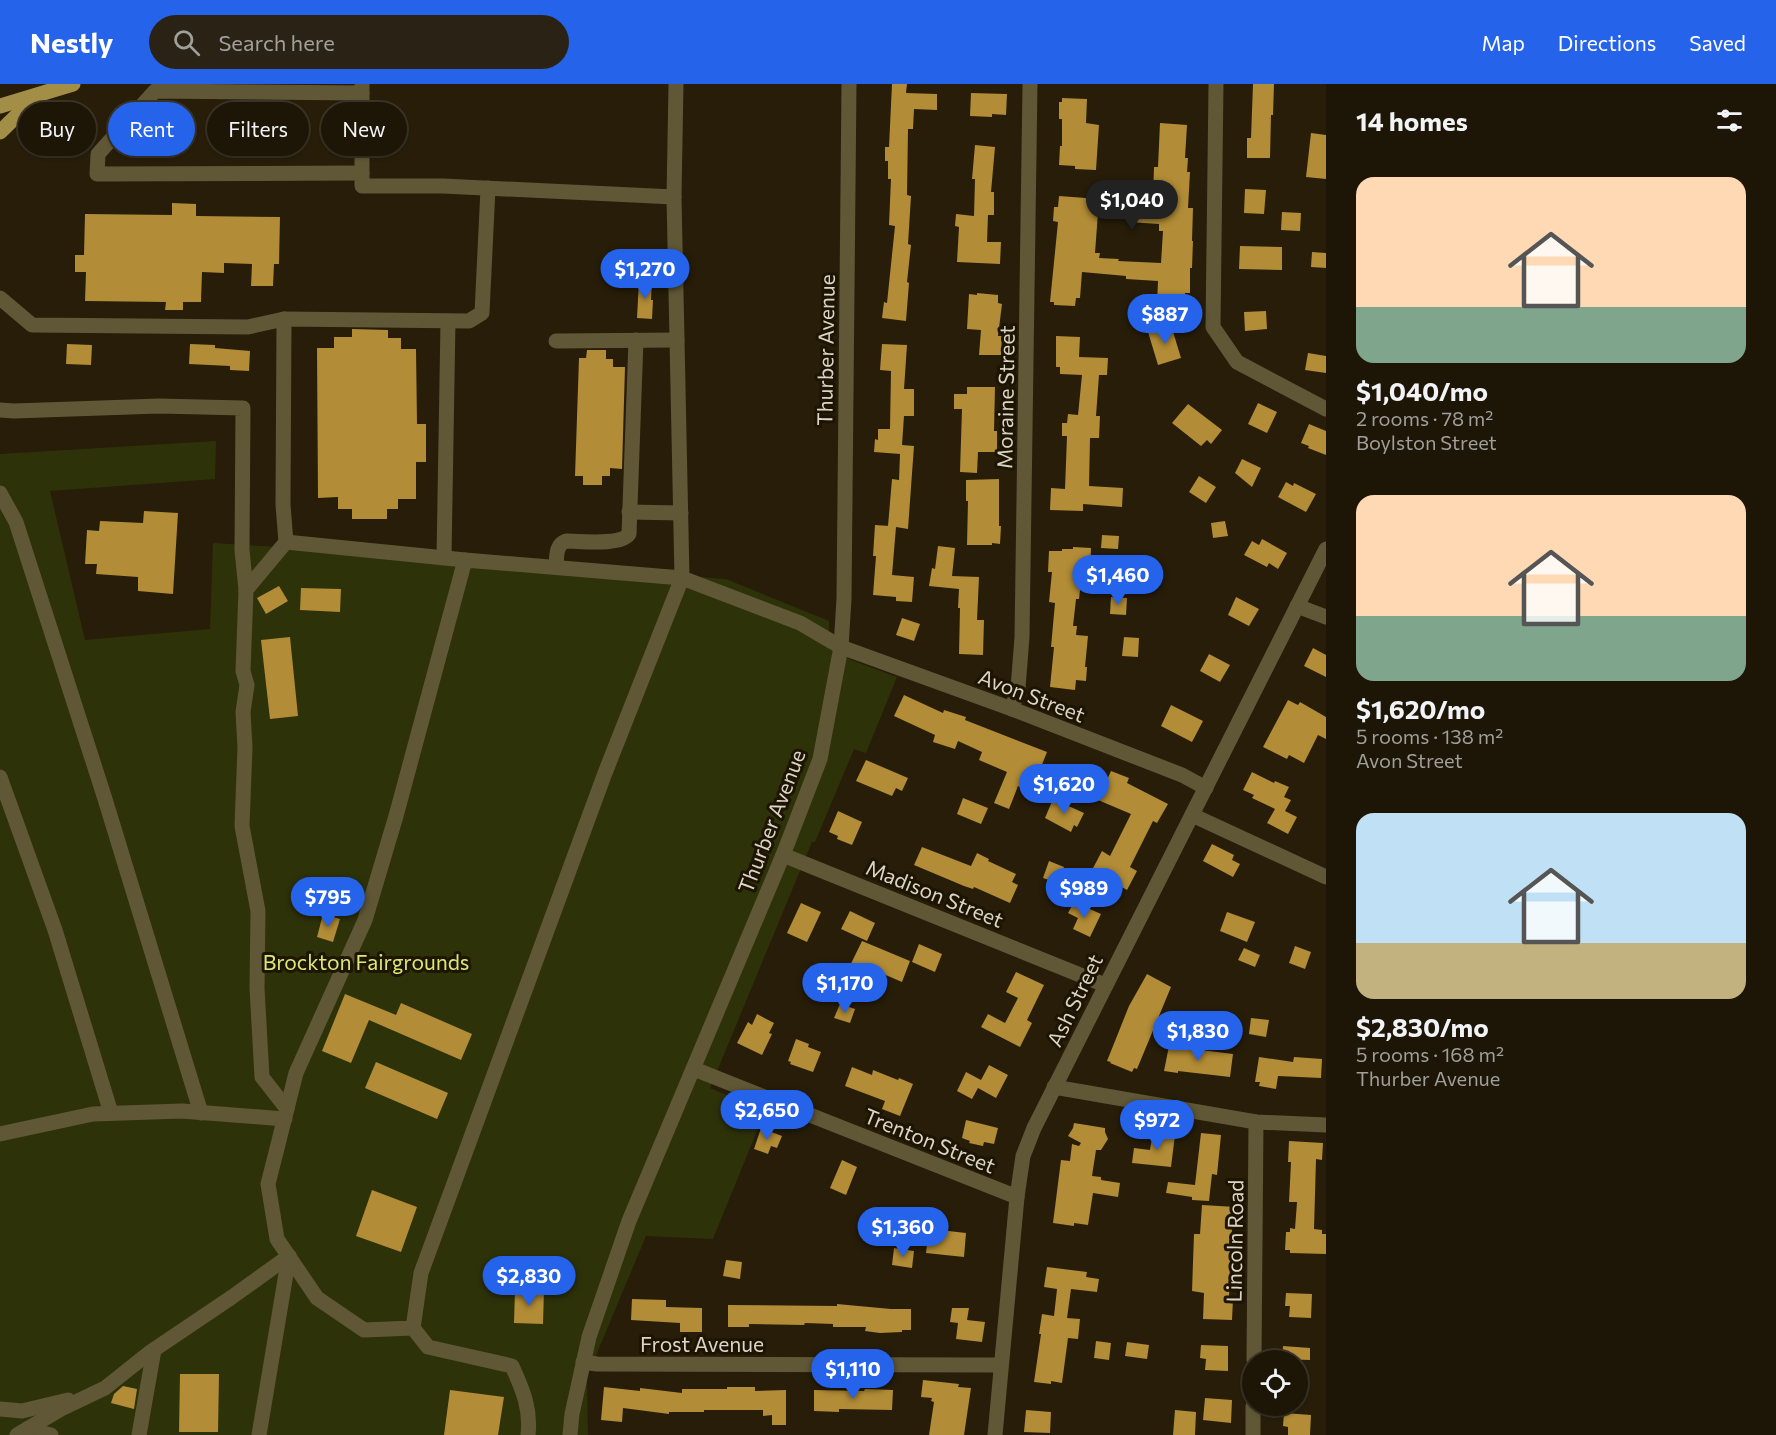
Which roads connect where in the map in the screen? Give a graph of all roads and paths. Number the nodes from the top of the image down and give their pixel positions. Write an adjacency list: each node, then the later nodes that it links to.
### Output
1 (73, 84): 7 (main road)
2 (676, 84): 12 (street)
3 (849, 84): 33 (street, Thurber Avenue)
4 (1030, 84): 34 (street, Moraine Street)
5 (1216, 84): 19 (street)
6 (362, 89): 10 (street); 10 (street)
7 (40, 94): 8 (main road); 9 (main road)
8 (0, 106)
9 (0, 132)
10 (362, 173): 11 (street)
11 (488, 188): 12 (street); 15 (street)
12 (674, 197): 17 (street)
13 (0, 298): 14 (street)
14 (284, 319): 15 (street); 24 (street)
15 (448, 321): 26 (street)
16 (636, 340): 17 (street); 18 (street); 22 (street)
17 (677, 340): 23 (street)
18 (556, 341)
19 (1326, 409)
20 (0, 410): 30 (street)
21 (0, 493): 44 (street)
22 (629, 512): 23 (street); 28 (street)
23 (681, 513): 29 (street)
24 (286, 542): 26 (street, Avon Street); 30 (street)
25 (1326, 549): 31 (street, Ash Street)
26 (444, 557): 27 (street, Avon Street)
27 (465, 560): 28 (street, Avon Street); 45 (street)
28 (556, 567): 29 (street, Avon Street)
29 (682, 578): 33 (street, Avon Street); 51 (street)
30 (246, 590): 45 (street)
31 (1297, 606): 32 (street); 36 (street, Ash Street)
32 (1326, 617)
33 (841, 647): 34 (street, Avon Street); 38 (street, Thurber Avenue)
34 (1012, 709): 36 (street, Avon Street)
35 (0, 777): 43 (street)
36 (1206, 788): 37 (street, Ash Street)
37 (1192, 815): 39 (street); 40 (street, Ash Street)
38 (783, 855): 40 (street, Madison Street); 41 (street, Thurber Avenue)
39 (1326, 877)
40 (1105, 985): 42 (street, Ash Street)
41 (694, 1069): 49 (street, Trenton Street); 54 (street, Thurber Avenue)
42 (1054, 1087): 46 (street); 49 (street, Ash Street)
43 (111, 1113): 44 (street); 48 (street)
44 (201, 1113): 45 (street)
45 (286, 1114): 50 (street)
46 (1256, 1122): 47 (street); 53 (street, Lincoln Road)
47 (1326, 1125)
48 (0, 1134)
49 (1017, 1197): 55 (street, Ash Street)
50 (289, 1256): 51 (street); 52 (street); 62 (street)
51 (413, 1328): 63 (street)
52 (154, 1350): 56 (street); 61 (street)
53 (1254, 1350)
54 (583, 1362): 55 (street, Frost Avenue); 64 (street, Thurber Avenue)
55 (1000, 1365): 65 (street, Ash Street)
56 (91, 1395): 57 (street); 59 (street)
57 (0, 1408)
58 (1253, 1416): 66 (street)
59 (22, 1432): 60 (street)
60 (51, 1435)
61 (139, 1435)
62 (260, 1435)
63 (528, 1435)
64 (570, 1435)
65 (995, 1435)
66 (1253, 1435)

